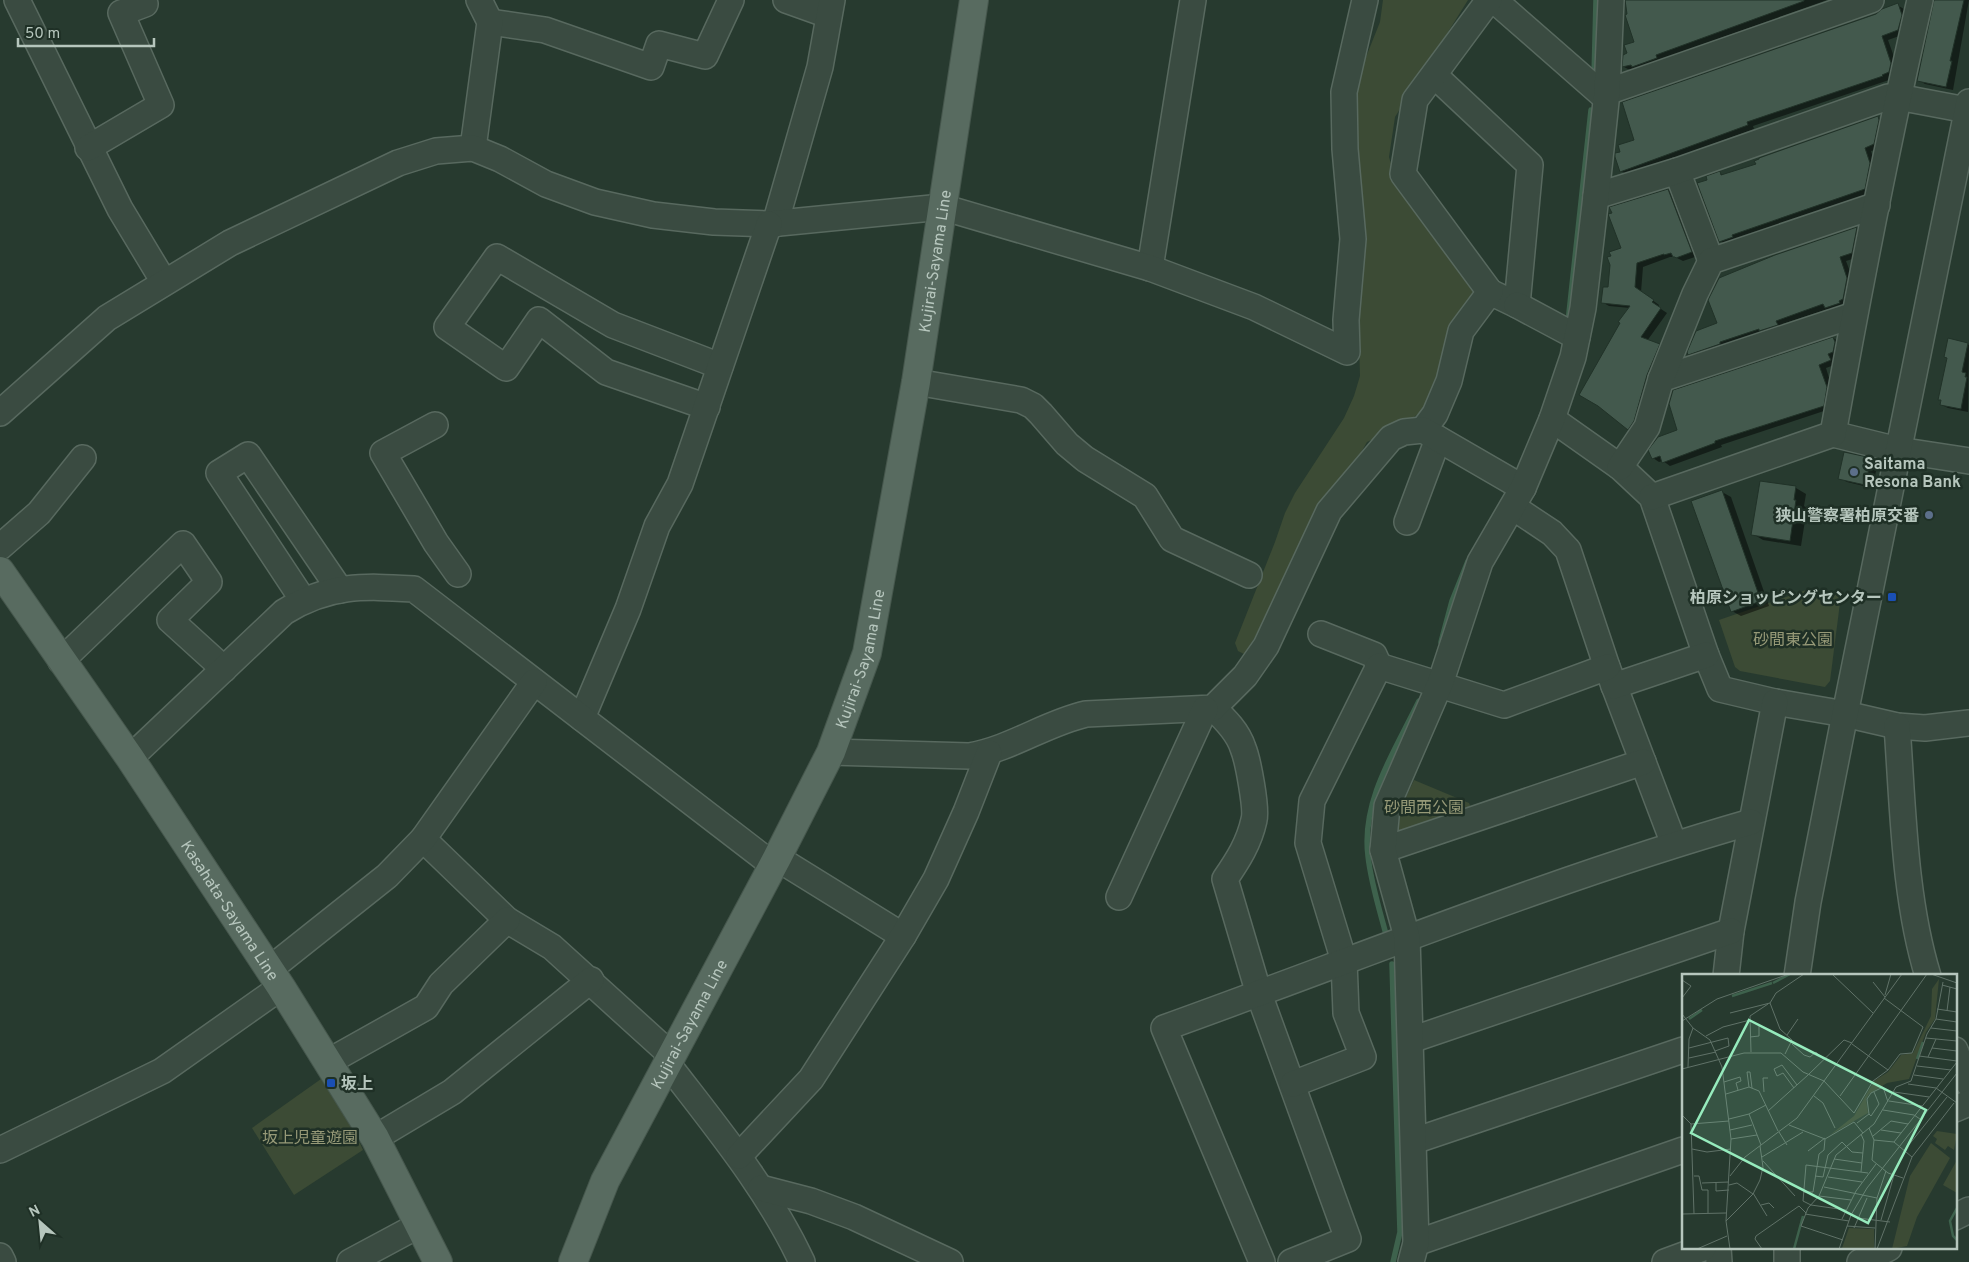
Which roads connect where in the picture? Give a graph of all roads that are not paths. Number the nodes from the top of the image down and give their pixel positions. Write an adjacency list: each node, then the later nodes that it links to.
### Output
1 (13, 0): 16 (street)
2 (17, 0): 22 (street)
3 (479, 0): 17 (street)
4 (731, 0): 17 (street)
5 (786, 0): 15 (street)
6 (974, 0): 27 (main road, Kujirai-Sayama Line)
7 (1193, 0): 30 (street)
8 (1365, 0): 30 (street)
9 (1489, 0): 18 (street)
10 (1494, 0): 19 (street)
11 (1611, 0): 19 (street)
12 (1871, 0): 19 (street)
13 (1920, 0): 20 (street)
14 (145, 4): 22 (street)
15 (830, 8): 28 (street)
16 (0, 14)
17 (490, 22): 23 (street)
18 (1434, 75): 32 (street); 33 (street)
19 (1606, 95): 25 (street)
20 (1898, 97): 21 (street); 24 (street); 26 (street)
21 (1968, 106): 45 (street)
22 (88, 148): 31 (street)
23 (473, 148): 28 (street); 31 (street)
24 (1677, 171): 25 (street); 29 (street)
25 (1596, 196): 35 (street)
26 (1877, 205): 29 (street); 34 (street)
27 (942, 207): 28 (street); 30 (street); 38 (main road, Kujirai-Sayama Line)
28 (772, 224): 36 (street)
29 (1711, 260): 37 (street)
30 (1150, 268)
31 (164, 282): 40 (street)
32 (1490, 292): 33 (street); 43 (street)
33 (1517, 305): 35 (street)
34 (1854, 315): 37 (street); 44 (street)
35 (1577, 337): 41 (street)
36 (720, 366): 39 (street); 39 (street)
37 (1661, 379): 48 (street)
38 (916, 382): 55 (street); 72 (main road, Kujirai-Sayama Line)
39 (707, 407): 69 (street)
40 (0, 413)
41 (1552, 419): 48 (street); 50 (street)
42 (435, 426): 54 (street)
43 (1430, 434): 50 (street); 51 (street); 67 (street)
44 (1833, 434): 45 (street); 49 (street)
45 (1898, 450): 46 (street); 68 (street)
46 (1968, 456)
47 (83, 458): 52 (street)
48 (1620, 467): 49 (street)
49 (1652, 497): 59 (street)
50 (1518, 498): 63 (street); 65 (street)
51 (1407, 522)
52 (0, 547)
53 (0, 571): 60 (main road, Kasahata-Sayama Line)
54 (458, 574)
55 (1249, 575)
56 (340, 590): 57 (street); 57 (street); 64 (street)
57 (303, 600): 62 (street)
58 (1321, 634): 61 (street)
59 (1706, 655): 63 (street); 66 (street)
60 (62, 661): 62 (street); 74 (main road, Kasahata-Sayama Line)
61 (1380, 666): 65 (street); 86 (street)
62 (224, 670): 74 (street)
63 (1611, 677): 65 (street); 75 (street)
64 (534, 682): 69 (street); 77 (street)
65 (1440, 684): 79 (street)
66 (1776, 702): 68 (street); 76 (street)
67 (1209, 709): 73 (street); 81 (street); 92 (street)
68 (1845, 714): 71 (street); 88 (street)
69 (582, 718): 80 (street)
70 (1969, 723): 71 (street)
71 (1897, 726): 89 (street)
72 (830, 752): 73 (street); 80 (main road, Kujirai-Sayama Line)
73 (988, 753): 84 (street)
74 (130, 758): 90 (main road, Kasahata-Sayama Line)
75 (1643, 762): 78 (street); 79 (street)
76 (1751, 822): 78 (street); 83 (street)
77 (424, 839): 82 (street); 90 (street)
78 (1674, 844): 85 (street)
79 (1383, 850): 85 (street)
80 (775, 862): 84 (street); 96 (main road, Kujirai-Sayama Line)
81 (1119, 897)
82 (506, 920): 91 (street); 97 (street)
83 (1731, 931): 87 (street); 93 (street)
84 (903, 936): 106 (street)
85 (1407, 937): 86 (street); 93 (street)
86 (1344, 961): 92 (street); 98 (street)
87 (1726, 974)
88 (1797, 974)
89 (1927, 974)
90 (276, 978): 97 (main road, Kasahata-Sayama Line); 104 (street)
91 (591, 980): 96 (street); 102 (street)
92 (1259, 994): 98 (street); 121 (street)
93 (1411, 1040): 103 (street)
94 (1682, 1050): 103 (street)
95 (1956, 1052): 99 (street)
96 (669, 1059): 106 (street); 118 (main road, Kujirai-Sayama Line)
97 (328, 1062): 102 (main road, Kasahata-Sayama Line)
98 (1293, 1084): 122 (street)
99 (1969, 1084)
100 (1969, 1103): 101 (street)
101 (1956, 1110)
102 (375, 1138): 110 (main road, Kasahata-Sayama Line)
103 (1414, 1141): 113 (street)
104 (0, 1150)
105 (1682, 1150): 113 (street)
106 (739, 1156): 107 (street)
107 (761, 1188): 119 (street); 120 (street)
108 (1969, 1210): 109 (street)
109 (1956, 1216)
110 (419, 1225): 116 (street); 117 (main road, Kasahata-Sayama Line)
111 (1698, 1250): 123 (street)
112 (1885, 1250): 124 (street)
113 (1414, 1252)
114 (0, 1256): 115 (street)
115 (3, 1262)
116 (350, 1262)
117 (438, 1262)
118 (573, 1262)
119 (802, 1262)
120 (950, 1262)
121 (1262, 1262)
122 (1291, 1262)
123 (1665, 1262)
124 (1858, 1262)

